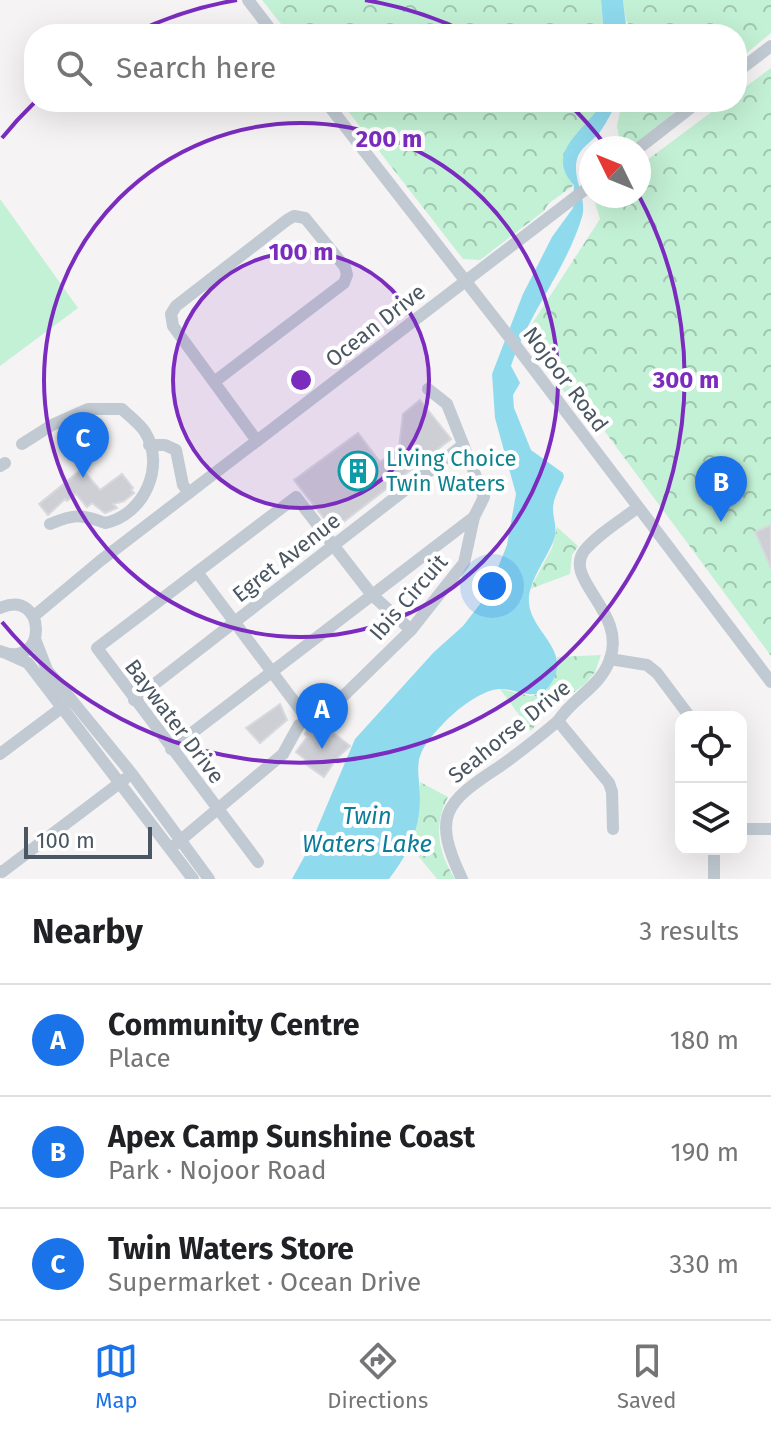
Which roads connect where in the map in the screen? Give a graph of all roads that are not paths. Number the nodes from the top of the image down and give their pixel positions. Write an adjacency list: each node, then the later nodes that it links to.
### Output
1 (248, 0): 2 (street)
2 (266, 24)
3 (771, 46): 4 (street)
4 (747, 64)
5 (334, 112): 9 (street, Nojoor Road)
6 (685, 112): 7 (street)
7 (651, 139)
8 (579, 194): 9 (street, Ocean Drive)
9 (465, 282): 12 (street, Ocean Drive); 17 (street, Nojoor Road)
10 (214, 382): 10 (street); 12 (street)
11 (428, 389): 15 (street, Ibis Circuit)
12 (257, 441): 16 (street, Ocean Drive)
13 (22, 444): 14 (street)
14 (149, 445): 16 (street); 19 (street)
15 (463, 445): 18 (street, Ibis Circuit); 20 (street, Egret Avenue)
16 (189, 493): 24 (street, Ocean Drive)
17 (637, 508): 29 (street); 31 (street, Nojoor Road)
18 (474, 517): 22 (street); 26 (street, Ibis Circuit)
19 (50, 524)
20 (333, 545): 21 (street, Baywater Drive); 22 (street); 25 (street, Egret Avenue)
21 (197, 572): 25 (street); 32 (street, Baywater Drive)
22 (372, 595): 26 (street); 30 (street)
23 (0, 608): 24 (street)
24 (34, 616): 27 (street)
25 (235, 621): 30 (street); 32 (street, Egret Avenue)
26 (411, 630): 35 (street, Ibis Circuit)
27 (35, 639): 28 (street); 33 (street)
28 (4, 652): 33 (street)
29 (610, 659): 34 (street); 36 (street, Seahorse Drive)
30 (273, 671): 35 (street); 37 (street)
31 (771, 682)
32 (134, 700): 37 (street, Baywater Drive)
33 (65, 705): 38 (street); 39 (street); 40 (street)
34 (686, 711)
35 (303, 718): 41 (street, Ibis Circuit)
36 (558, 721): 42 (street); 51 (street, Seahorse Drive)
37 (171, 749): 41 (street, Baywater Drive)
38 (0, 754)
39 (132, 774): 40 (street); 45 (street)
40 (120, 782): 45 (street); 48 (street)
41 (218, 810): 45 (street, Ibis Circuit); 47 (street, Baywater Drive)
42 (613, 829)
43 (747, 829): 44 (street)
44 (771, 829)
45 (175, 845): 49 (street); 50 (street)
46 (714, 855): 52 (street)
47 (258, 862)
48 (2, 874)
49 (193, 879)
50 (209, 879)
51 (462, 879)
52 (714, 879)

